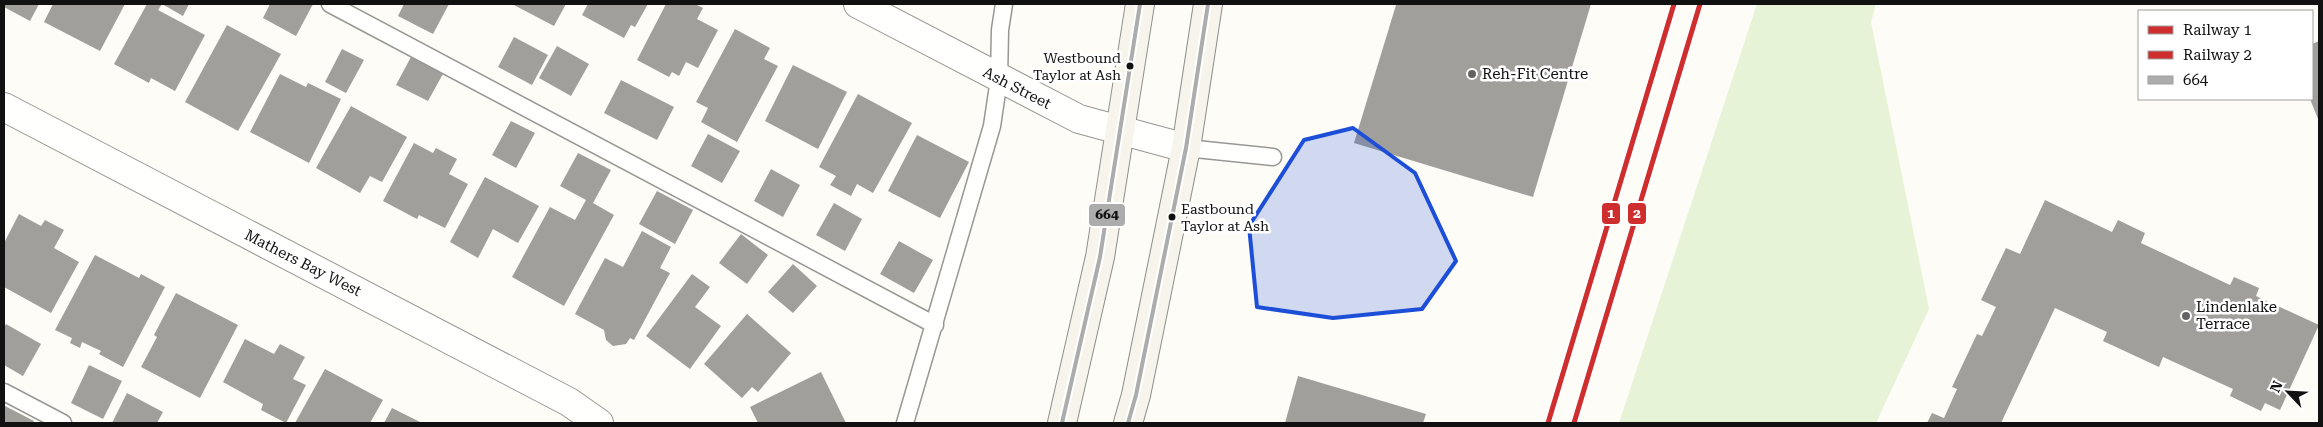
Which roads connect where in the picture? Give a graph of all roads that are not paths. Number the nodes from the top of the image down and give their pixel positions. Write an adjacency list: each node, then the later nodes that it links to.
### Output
1 (330, 4): 11 (lane)
2 (858, 4): 6 (street, Ash Street)
3 (1004, 4): 6 (lane)
4 (1140, 4): 8 (main road)
5 (1208, 4): 9 (main road)
6 (999, 79): 8 (street, Ash Street); 11 (lane)
7 (4, 107): 14 (street, Mathers Bay West)
8 (1120, 130): 9 (street, Ash Street); 16 (main road)
9 (1186, 148): 10 (lane); 17 (main road)
10 (1274, 156)
11 (935, 325): 15 (lane)
12 (4, 392): 13 (lane)
13 (62, 423)
14 (600, 423)
15 (905, 423)
16 (1062, 423)
17 (1128, 423)

